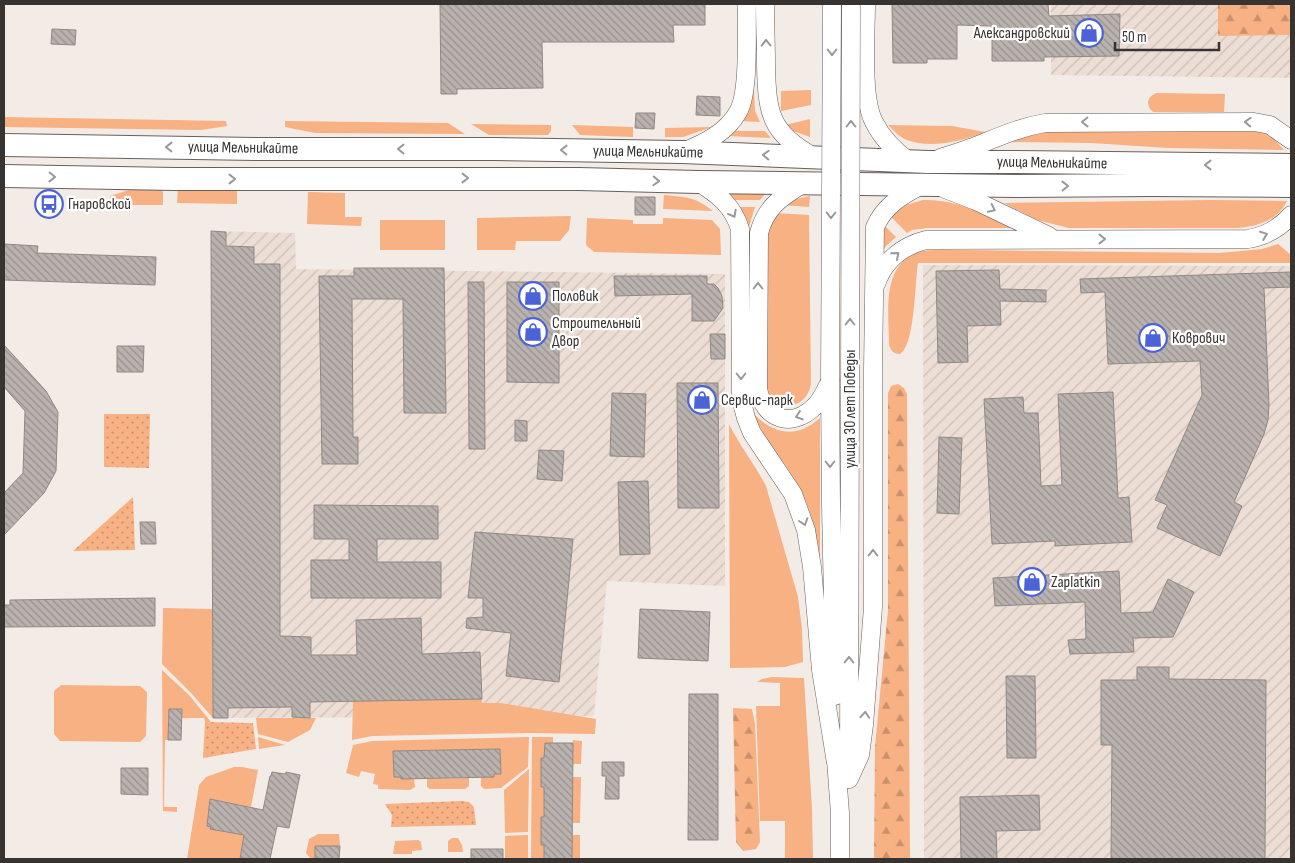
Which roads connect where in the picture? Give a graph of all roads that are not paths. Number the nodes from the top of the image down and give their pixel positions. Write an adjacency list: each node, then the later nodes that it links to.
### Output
1 (747, 4): 8 (street)
2 (765, 4): 9 (street, one-way to 2)
3 (832, 4): 20 (street, улица 30 лет Победы, one-way to 20, bridge)
4 (851, 4): 22 (street, улица 30 лет Победы, one-way to 4, bridge)
5 (866, 4): 10 (street)
6 (1291, 140): 10 (street, one-way to 10)
7 (4, 145): 8 (main road, улица Мельникайте, one-way to 7)
8 (682, 152): 9 (main road, улица Мельникайте, one-way to 8)
9 (815, 157): 10 (main road, улица Мельникайте)
10 (919, 162): 11 (main road, улица Мельникайте, one-way to 10)
11 (1291, 165)
12 (4, 176): 13 (main road, улица Мельникайте, one-way to 13)
13 (698, 182): 14 (main road, улица Мельникайте); 21 (street, one-way to 21)
14 (804, 183): 15 (main road, улица Мельникайте); 20 (street, one-way to 14)
15 (926, 185): 16 (main road, улица Мельникайте, one-way to 16); 18 (street, one-way to 18); 19 (street)
16 (1291, 186)
17 (1291, 215): 18 (street, one-way to 17)
18 (1053, 238): 19 (street, one-way to 18)
19 (874, 297): 22 (street, one-way to 19)
20 (830, 381): 21 (street, улица 30 лет Победы, one-way to 21)
21 (836, 763): 23 (street, улица 30 лет Победы)
22 (849, 779): 23 (street, улица 30 лет Победы)
23 (840, 813): 24 (street, улица 30 лет Победы)
24 (840, 859)

